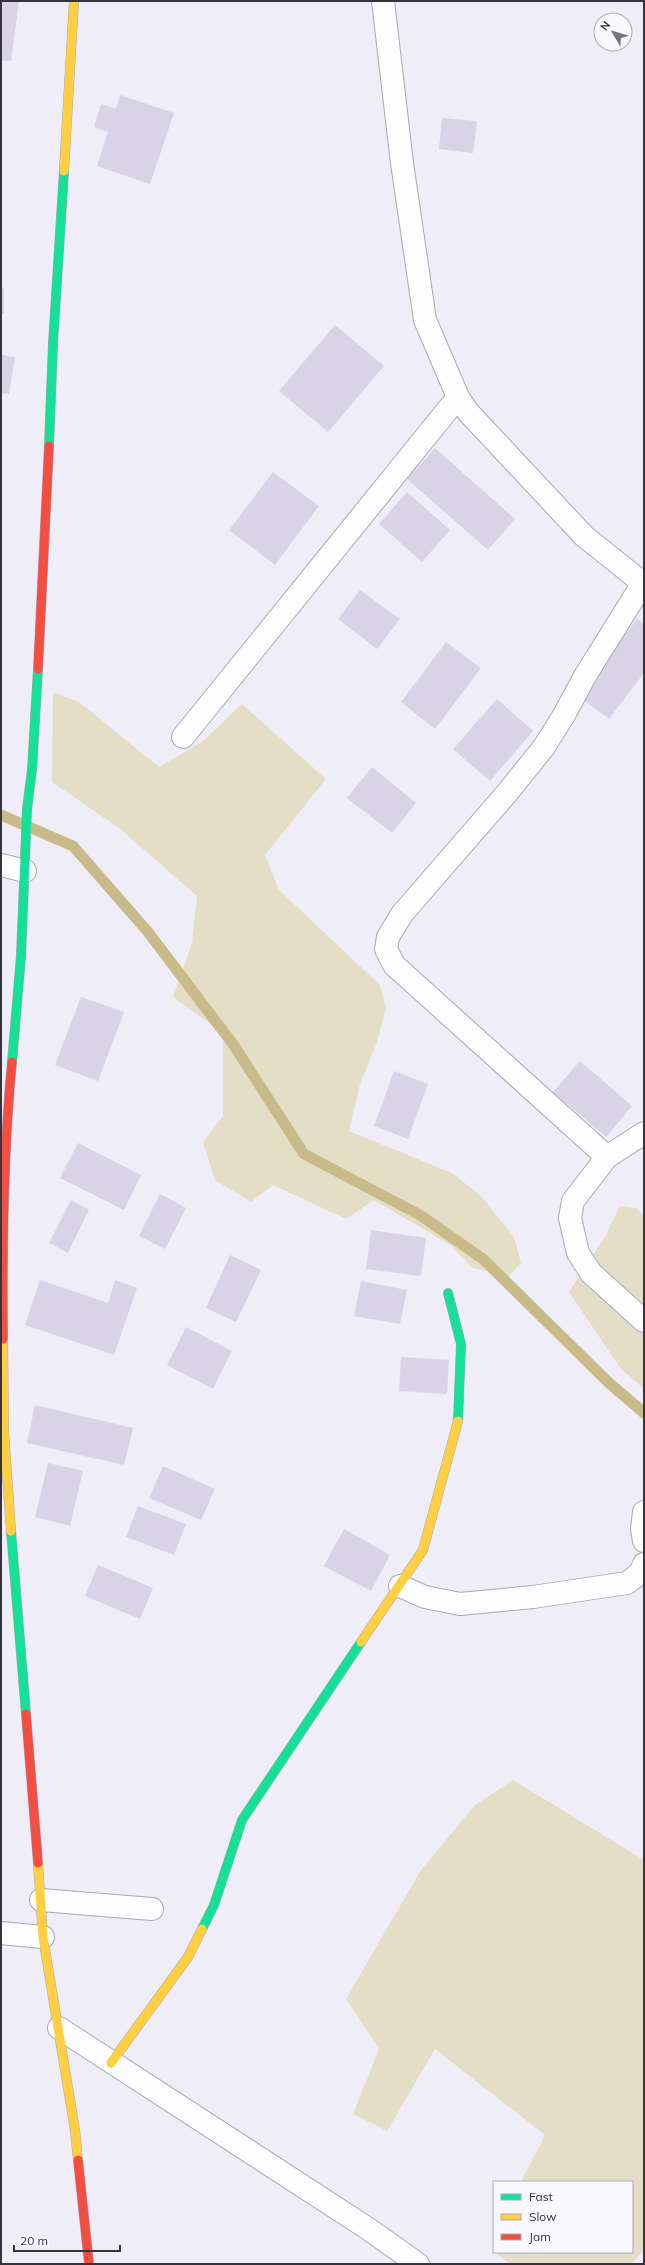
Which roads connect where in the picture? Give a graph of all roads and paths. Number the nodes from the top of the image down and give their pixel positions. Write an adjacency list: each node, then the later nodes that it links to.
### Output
1 (74, 1): 7 (street)
2 (383, 1): 3 (street)
3 (458, 397): 4 (street); 5 (street)
4 (643, 584): 9 (street)
5 (183, 737)
6 (1, 865): 7 (street)
7 (25, 871): 16 (street)
8 (644, 1133): 9 (street)
9 (607, 1157): 11 (street)
10 (448, 1293): 15 (street)
11 (644, 1321)
12 (644, 1512): 13 (street)
13 (644, 1541)
14 (644, 1564): 15 (street)
15 (400, 1586): 21 (street)
16 (41, 1900): 17 (street); 19 (street)
17 (152, 1909)
18 (1, 1934): 19 (street)
19 (43, 1937): 20 (street)
20 (59, 2028): 21 (street); 22 (street)
21 (112, 2063): 23 (street)
22 (89, 2264)
23 (418, 2264)

